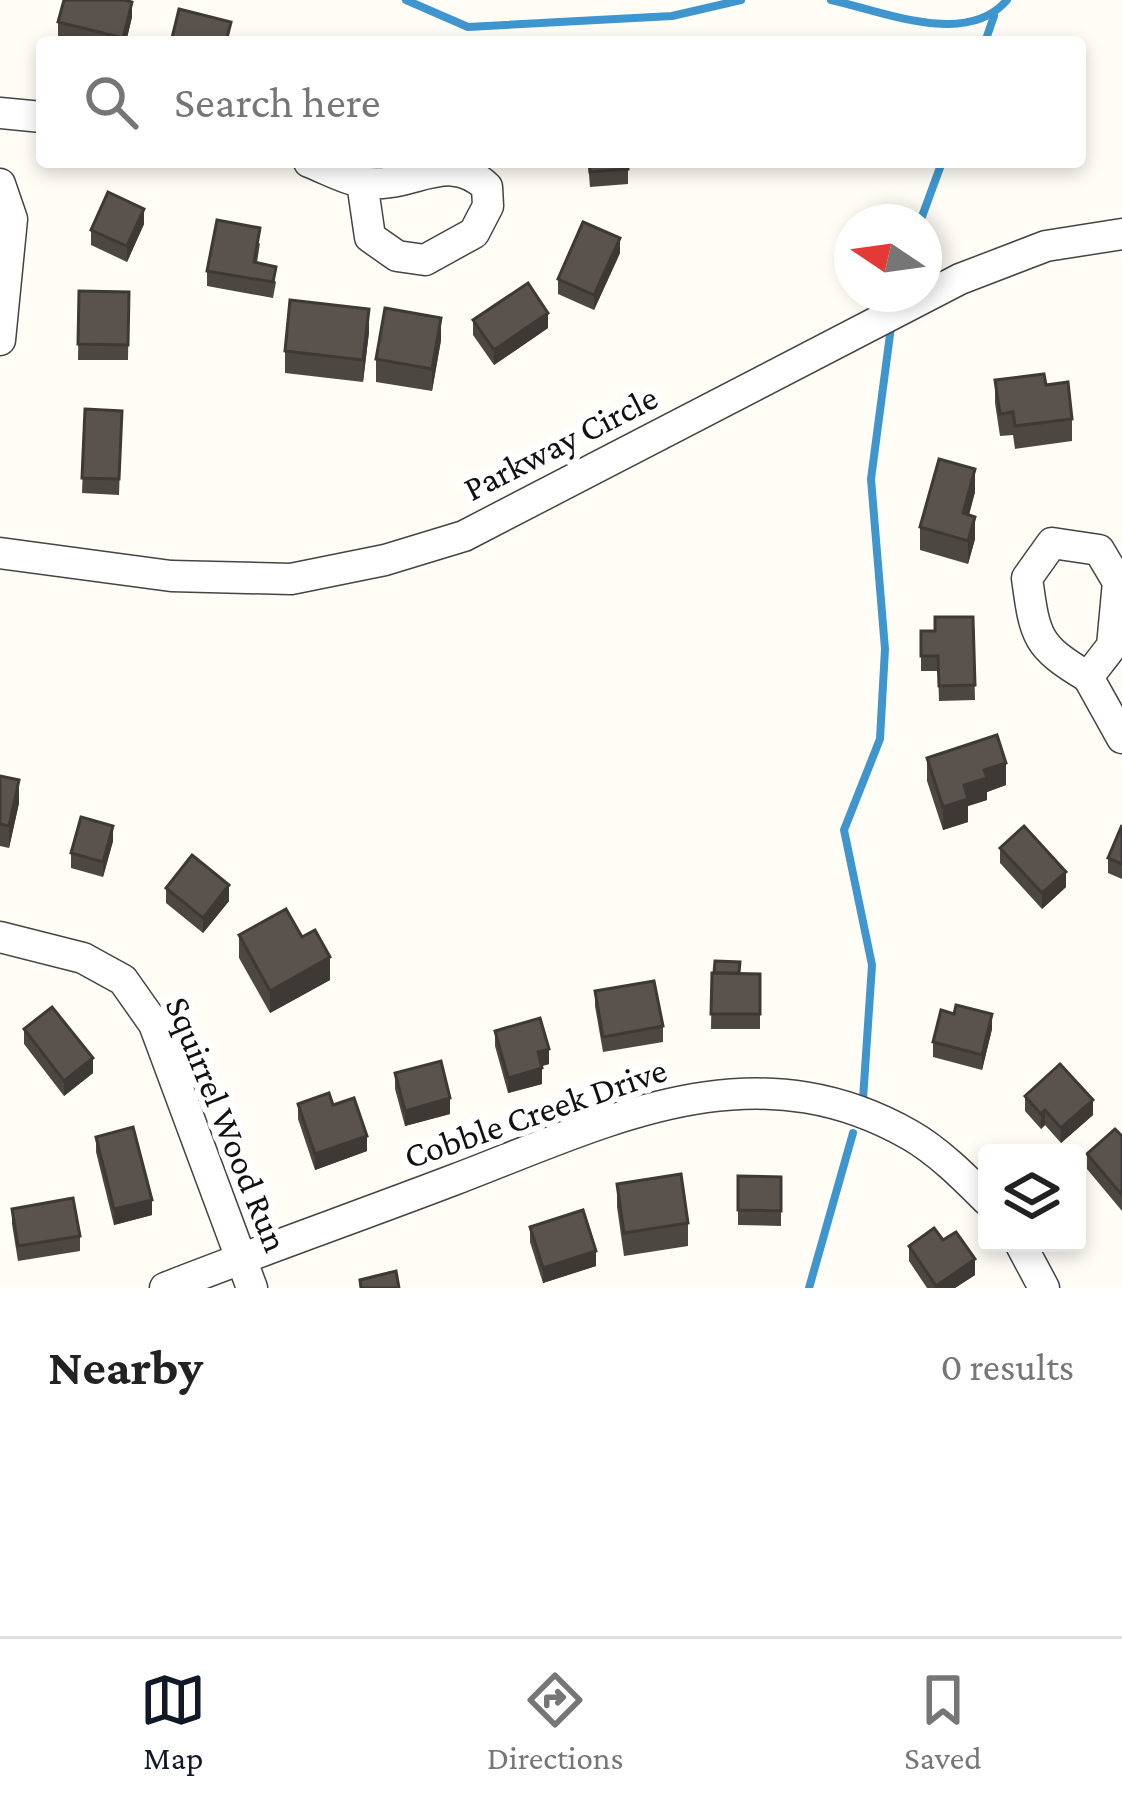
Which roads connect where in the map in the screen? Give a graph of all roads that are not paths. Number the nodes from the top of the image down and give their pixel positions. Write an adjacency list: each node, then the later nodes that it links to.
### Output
1 (0, 113): 2 (street)
2 (36, 116)
3 (325, 168): 4 (street)
4 (362, 182)
5 (0, 184): 7 (street)
6 (1122, 234): 8 (street, Parkway Circle)
7 (0, 340)
8 (0, 553)
9 (1088, 677): 10 (street)
10 (1122, 738)
11 (0, 937): 14 (street, Squirrel Wood Run)
12 (978, 1192): 14 (street, Cobble Creek Drive)
13 (1025, 1252): 17 (street)
14 (241, 1258): 15 (street, Cobble Creek Drive); 16 (street, Squirrel Wood Run)
15 (165, 1288)
16 (252, 1288)
17 (1044, 1288)

